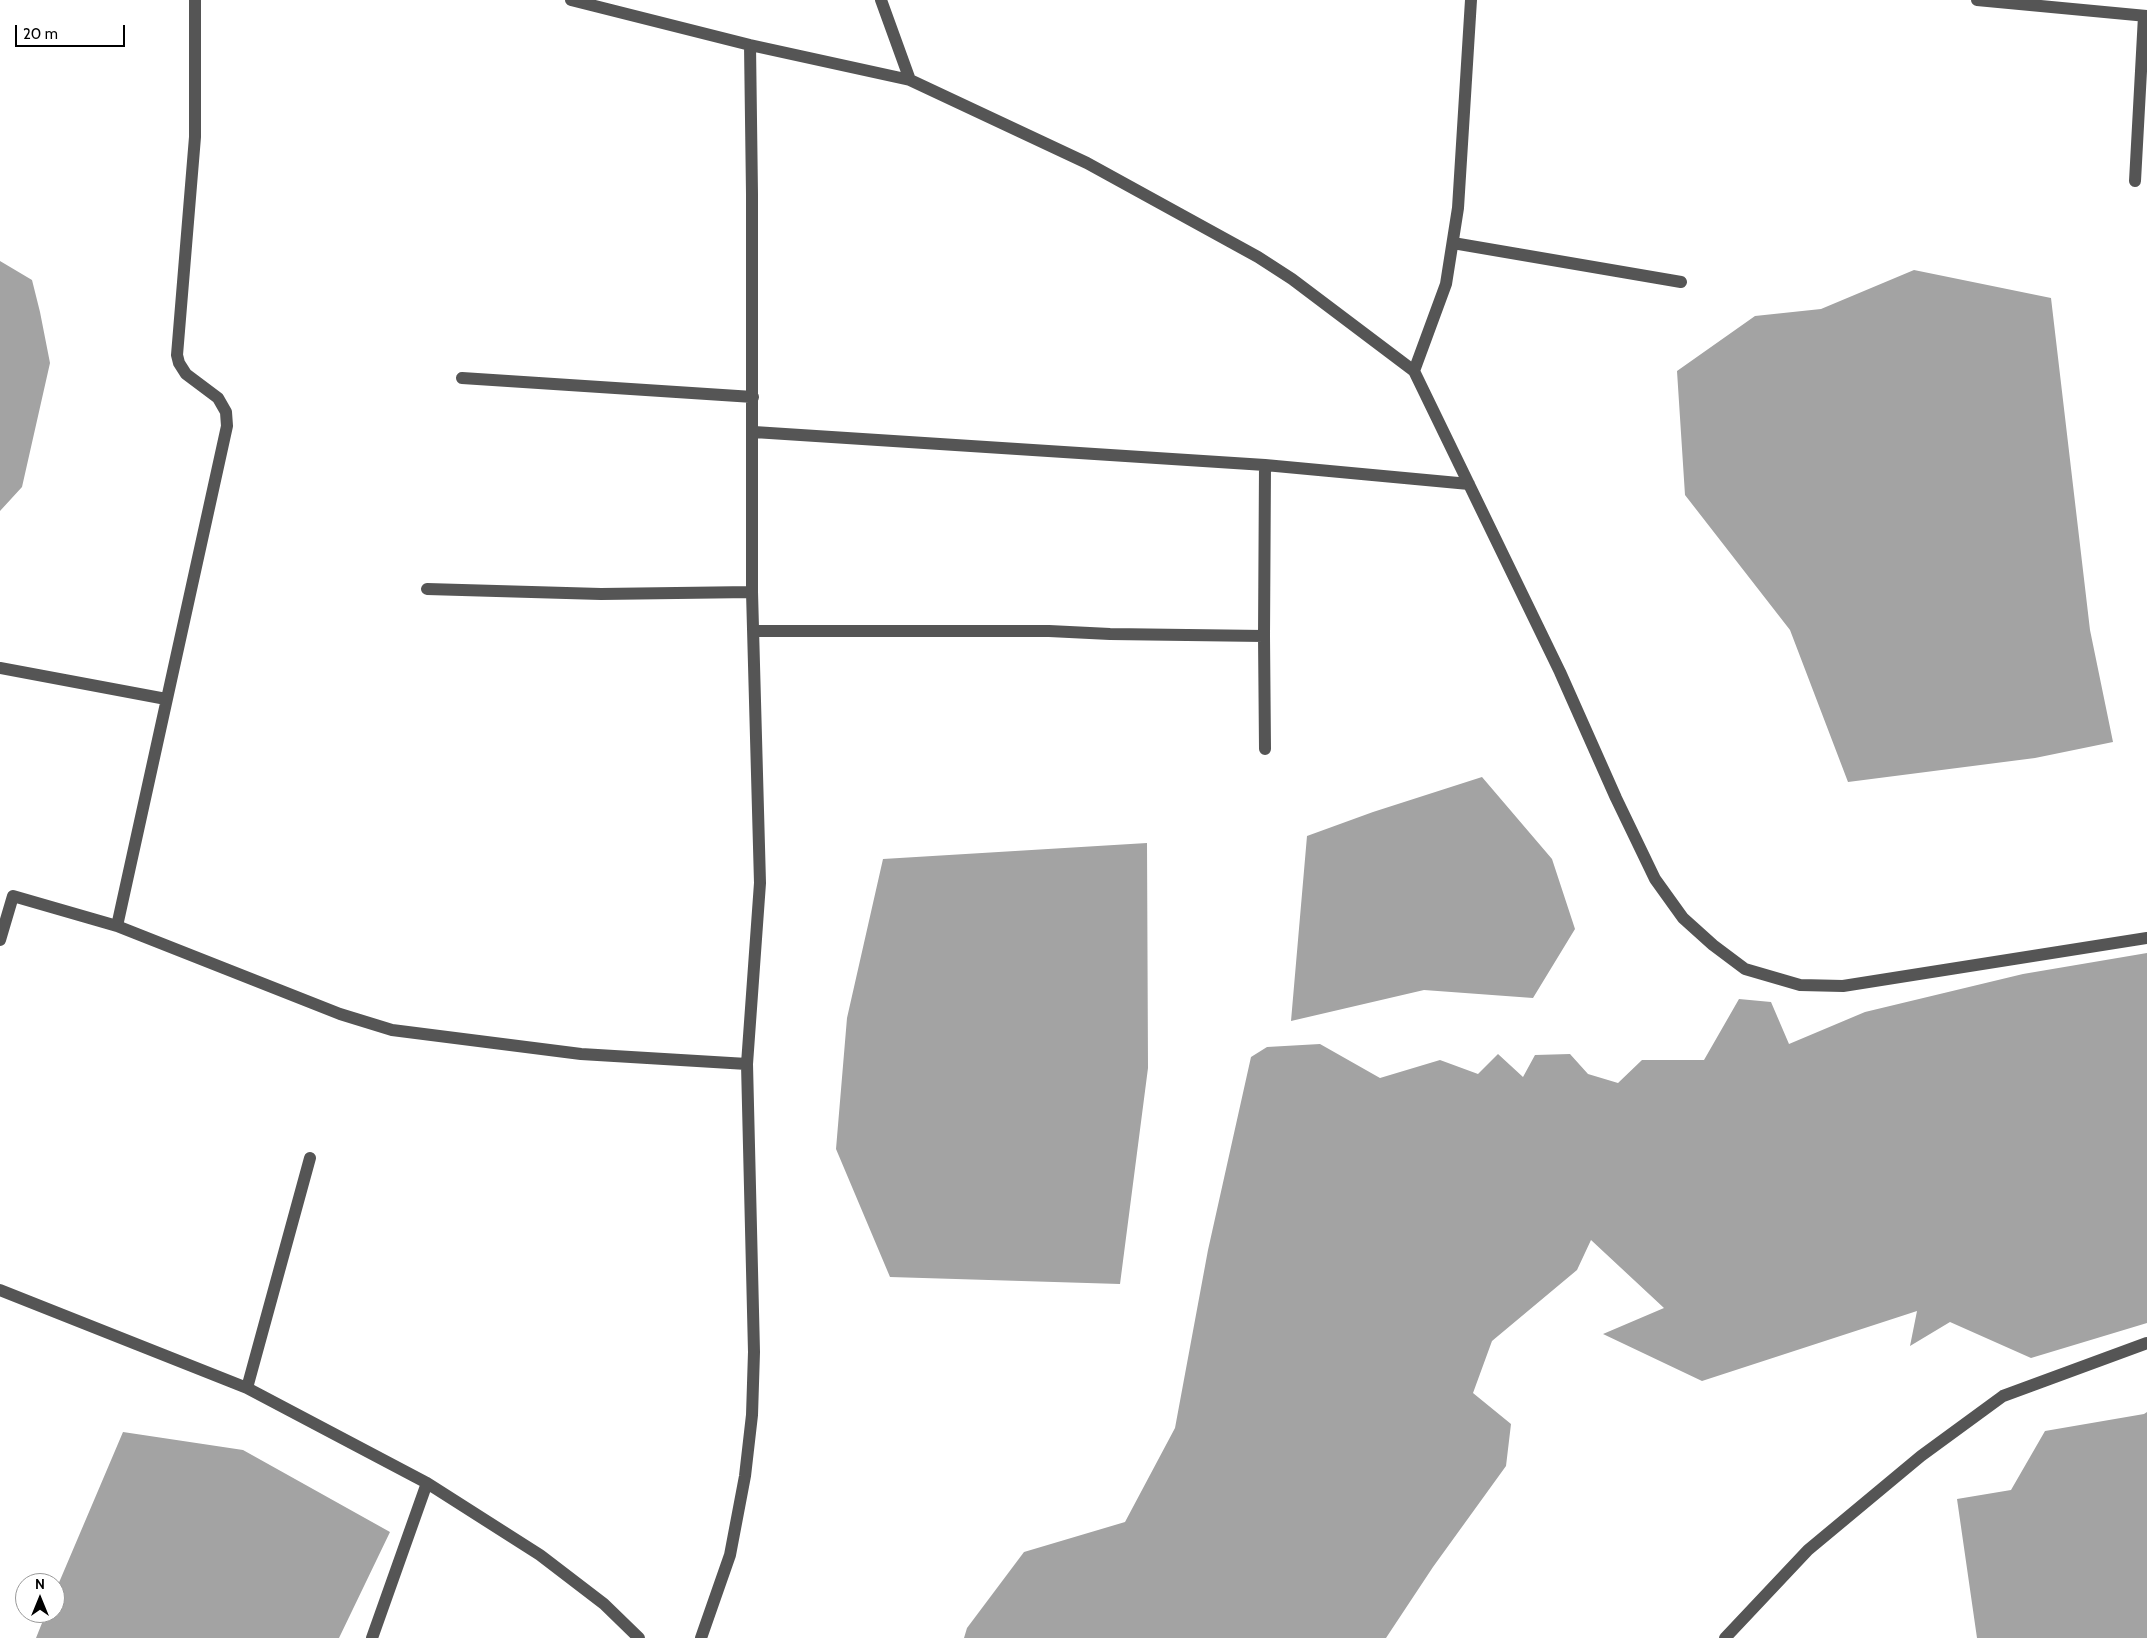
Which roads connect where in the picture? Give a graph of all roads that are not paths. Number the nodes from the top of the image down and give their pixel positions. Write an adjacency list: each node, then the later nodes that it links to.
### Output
1 (195, 0): 23 (street)
2 (571, 0): 7 (street)
3 (882, 0): 8 (street)
4 (1471, 0): 10 (street)
5 (1977, 0): 6 (street)
6 (2145, 16): 9 (street)
7 (750, 46): 8 (street); 14 (street)
8 (910, 80): 12 (street)
9 (2135, 181)
10 (1453, 243): 11 (street); 12 (street)
11 (1681, 282)
12 (1414, 371): 17 (street)
13 (462, 378): 14 (street)
14 (753, 397): 15 (street)
15 (754, 432): 16 (street); 19 (street)
16 (1266, 465): 17 (street); 21 (street)
17 (1469, 484): 28 (street)
18 (427, 589): 19 (street)
19 (752, 592): 20 (street)
20 (754, 631): 21 (street); 30 (street)
21 (1264, 636): 24 (street)
22 (0, 668): 23 (street)
23 (166, 699): 27 (street)
24 (1266, 749)
25 (0, 892): 26 (street)
26 (13, 896): 27 (street); 29 (street)
27 (117, 926): 30 (street)
28 (2147, 938)
29 (0, 940)
30 (747, 1064): 38 (street)
31 (310, 1158): 34 (street)
32 (0, 1290): 34 (street)
33 (2147, 1343): 39 (street)
34 (247, 1388): 35 (street)
35 (427, 1483): 36 (street); 37 (street)
36 (372, 1638)
37 (639, 1638)
38 (701, 1638)
39 (1725, 1638)

